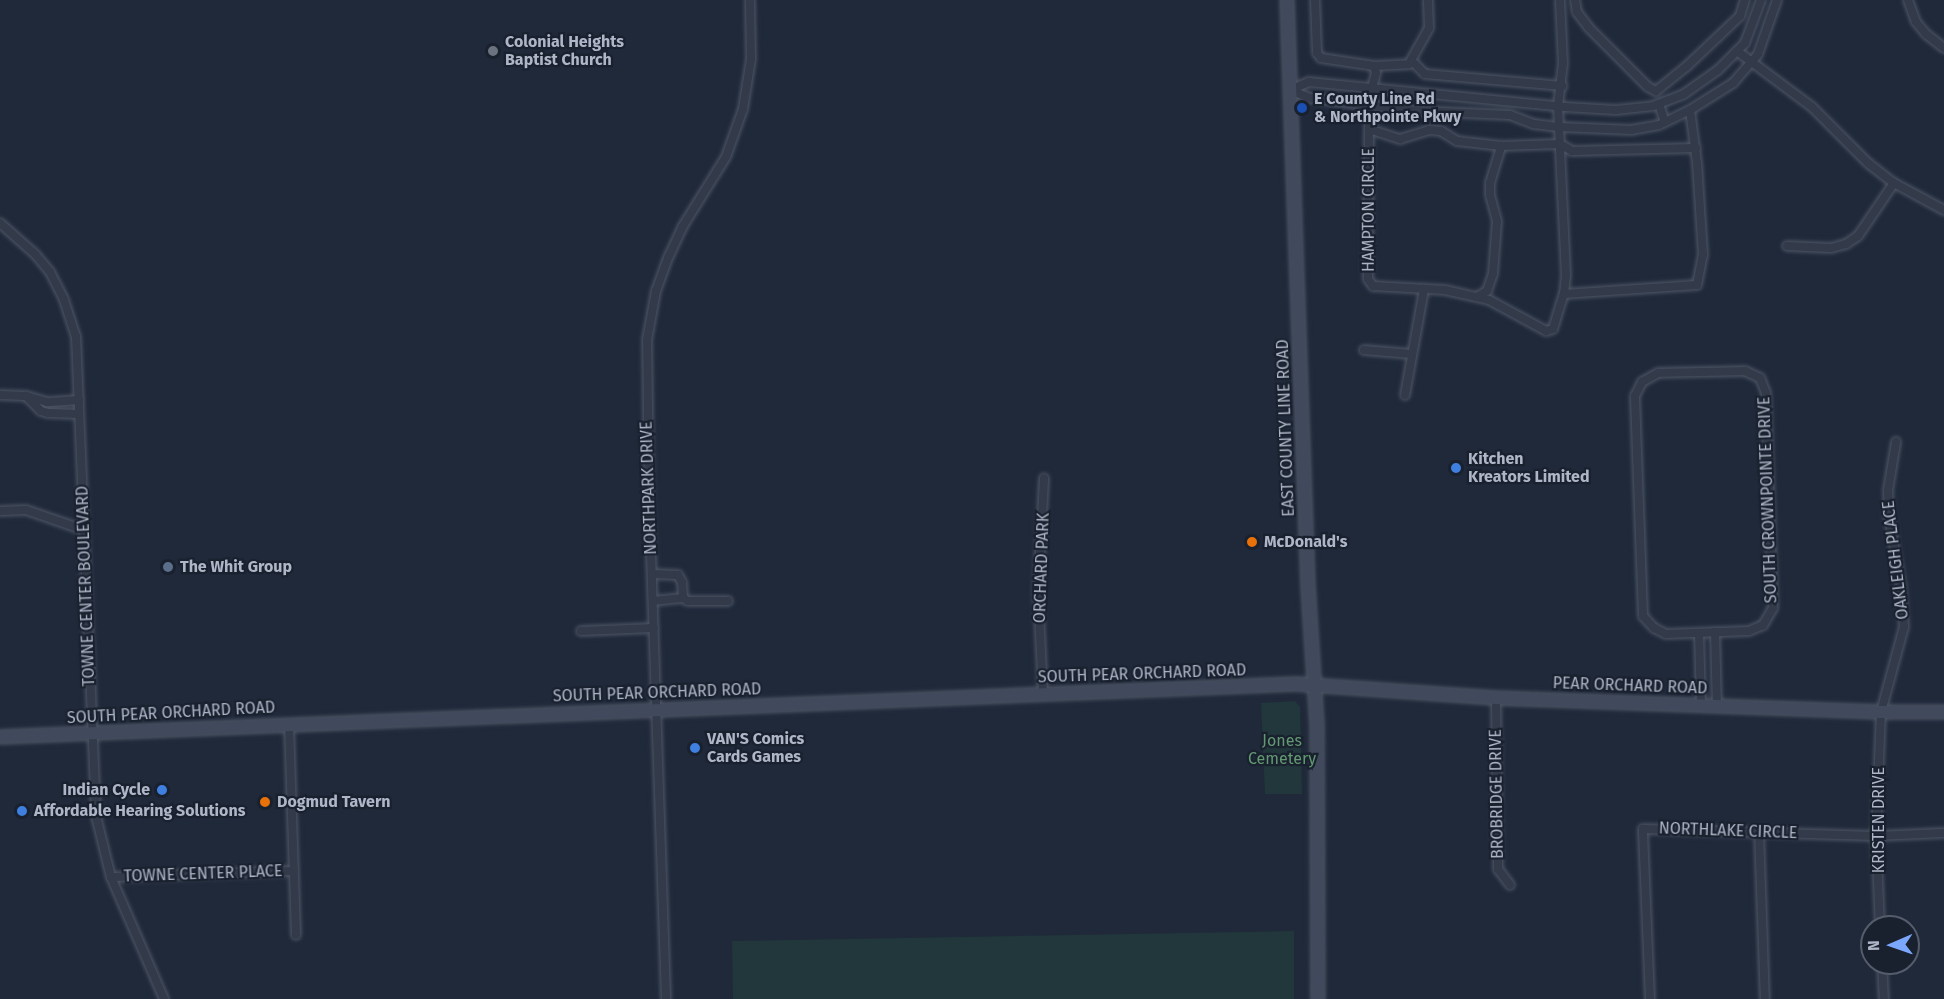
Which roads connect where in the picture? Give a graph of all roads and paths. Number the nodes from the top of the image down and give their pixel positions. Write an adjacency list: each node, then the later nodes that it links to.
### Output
1 (750, 0): 49 (street, NORTHPARK DRIVE)
2 (1287, 0): 18 (street, EAST COUNTY LINE ROAD)
3 (1315, 0): 15 (street)
4 (1428, 0): 13 (street)
5 (1560, 0): 16 (street)
6 (1575, 0): 7 (street)
7 (1745, 0)
8 (1761, 0): 12 (street)
9 (1777, 0): 14 (street)
10 (1908, 0): 11 (street)
11 (1944, 48)
12 (1737, 51): 14 (street); 19 (street)
13 (1412, 61): 15 (street); 16 (street)
14 (1752, 61): 22 (street); 29 (street)
15 (1374, 66): 17 (street, HAMPTON CIRCLE)
16 (1562, 86): 21 (street)
17 (1372, 88): 18 (street); 20 (street, HAMPTON CIRCLE); 21 (street)
18 (1290, 90): 20 (street); 57 (street, EAST COUNTY LINE ROAD)
19 (1659, 104): 21 (street); 23 (street)
20 (1372, 105): 24 (street); 25 (street, HAMPTON CIRCLE)
21 (1558, 106): 24 (street)
22 (1690, 110): 23 (street); 28 (street)
23 (1665, 122): 24 (street)
24 (1560, 127): 26 (street)
25 (1369, 129): 27 (street); 33 (street, HAMPTON CIRCLE)
26 (1560, 144): 27 (street); 28 (street); 34 (street)
27 (1501, 146): 35 (street)
28 (1696, 148): 34 (street)
29 (1894, 183): 30 (street); 32 (street)
30 (1944, 210)
31 (0, 223): 41 (street, TOWNE CENTER BOULEVARD)
32 (1787, 246)
33 (1424, 289): 35 (street, HAMPTON CIRCLE); 37 (street)
34 (1564, 294): 35 (street, HAMPTON CIRCLE)
35 (1478, 297)
36 (1364, 350): 37 (street)
37 (1411, 354): 39 (street)
38 (0, 395): 40 (street)
39 (1404, 395)
40 (26, 396): 42 (street); 43 (street)
41 (79, 400): 42 (street); 44 (street, TOWNE CENTER BOULEVARD)
42 (45, 401): 43 (street)
43 (41, 411): 44 (street)
44 (80, 414): 48 (street, TOWNE CENTER BOULEVARD)
45 (1896, 442): 63 (street, OAKLEIGH PLACE)
46 (1044, 478): 58 (street, ORCHARD PARK)
47 (0, 510): 48 (street)
48 (84, 530): 66 (street, TOWNE CENTER BOULEVARD)
49 (652, 574): 50 (street); 51 (street, NORTHPARK DRIVE)
50 (683, 598): 51 (street); 52 (street)
51 (653, 601): 53 (street, NORTHPARK DRIVE)
52 (728, 601)
53 (654, 628): 54 (street); 62 (street, NORTHPARK DRIVE)
54 (581, 631)
55 (1716, 632): 56 (street, SOUTH CROWNPOINTE DRIVE); 56 (street, SOUTH CROWNPOINTE DRIVE); 61 (street)
56 (1699, 633): 60 (street)
57 (1315, 685): 58 (street, SOUTH PEAR ORCHARD ROAD); 59 (street, PEAR ORCHARD ROAD); 79 (street, EAST COUNTY LINE ROAD)
58 (1043, 694): 62 (street, SOUTH PEAR ORCHARD ROAD)
59 (1496, 698): 60 (street, PEAR ORCHARD ROAD); 73 (street, BROBRIDGE DRIVE)
60 (1701, 706): 61 (street, PEAR ORCHARD ROAD)
61 (1717, 706): 63 (street, PEAR ORCHARD ROAD)
62 (656, 709): 65 (street, SOUTH PEAR ORCHARD ROAD); 78 (street, NORTHPARK DRIVE)
63 (1881, 712): 64 (street, PEAR ORCHARD ROAD); 70 (street, KRISTEN DRIVE)
64 (1944, 712)
65 (289, 724): 66 (street, SOUTH PEAR ORCHARD ROAD); 71 (street)
66 (92, 733): 67 (street, SOUTH PEAR ORCHARD ROAD); 72 (street, TOWNE CENTER BOULEVARD)
67 (0, 737)
68 (1759, 831): 70 (street, NORTHLAKE CIRCLE); 80 (street, NORTHLAKE CIRCLE); 81 (street)
69 (1944, 833): 70 (street, NORTHLAKE CIRCLE)
70 (1876, 836): 74 (street, KRISTEN DRIVE)
71 (294, 871): 72 (street, TOWNE CENTER PLACE); 75 (street)
72 (111, 877): 77 (street, TOWNE CENTER BOULEVARD)
73 (1510, 885)
74 (1879, 915)
75 (296, 935)
76 (1883, 975): 82 (street)
77 (164, 999)
78 (666, 999)
79 (1318, 999)
80 (1650, 999)
81 (1765, 999)
82 (1884, 999)

